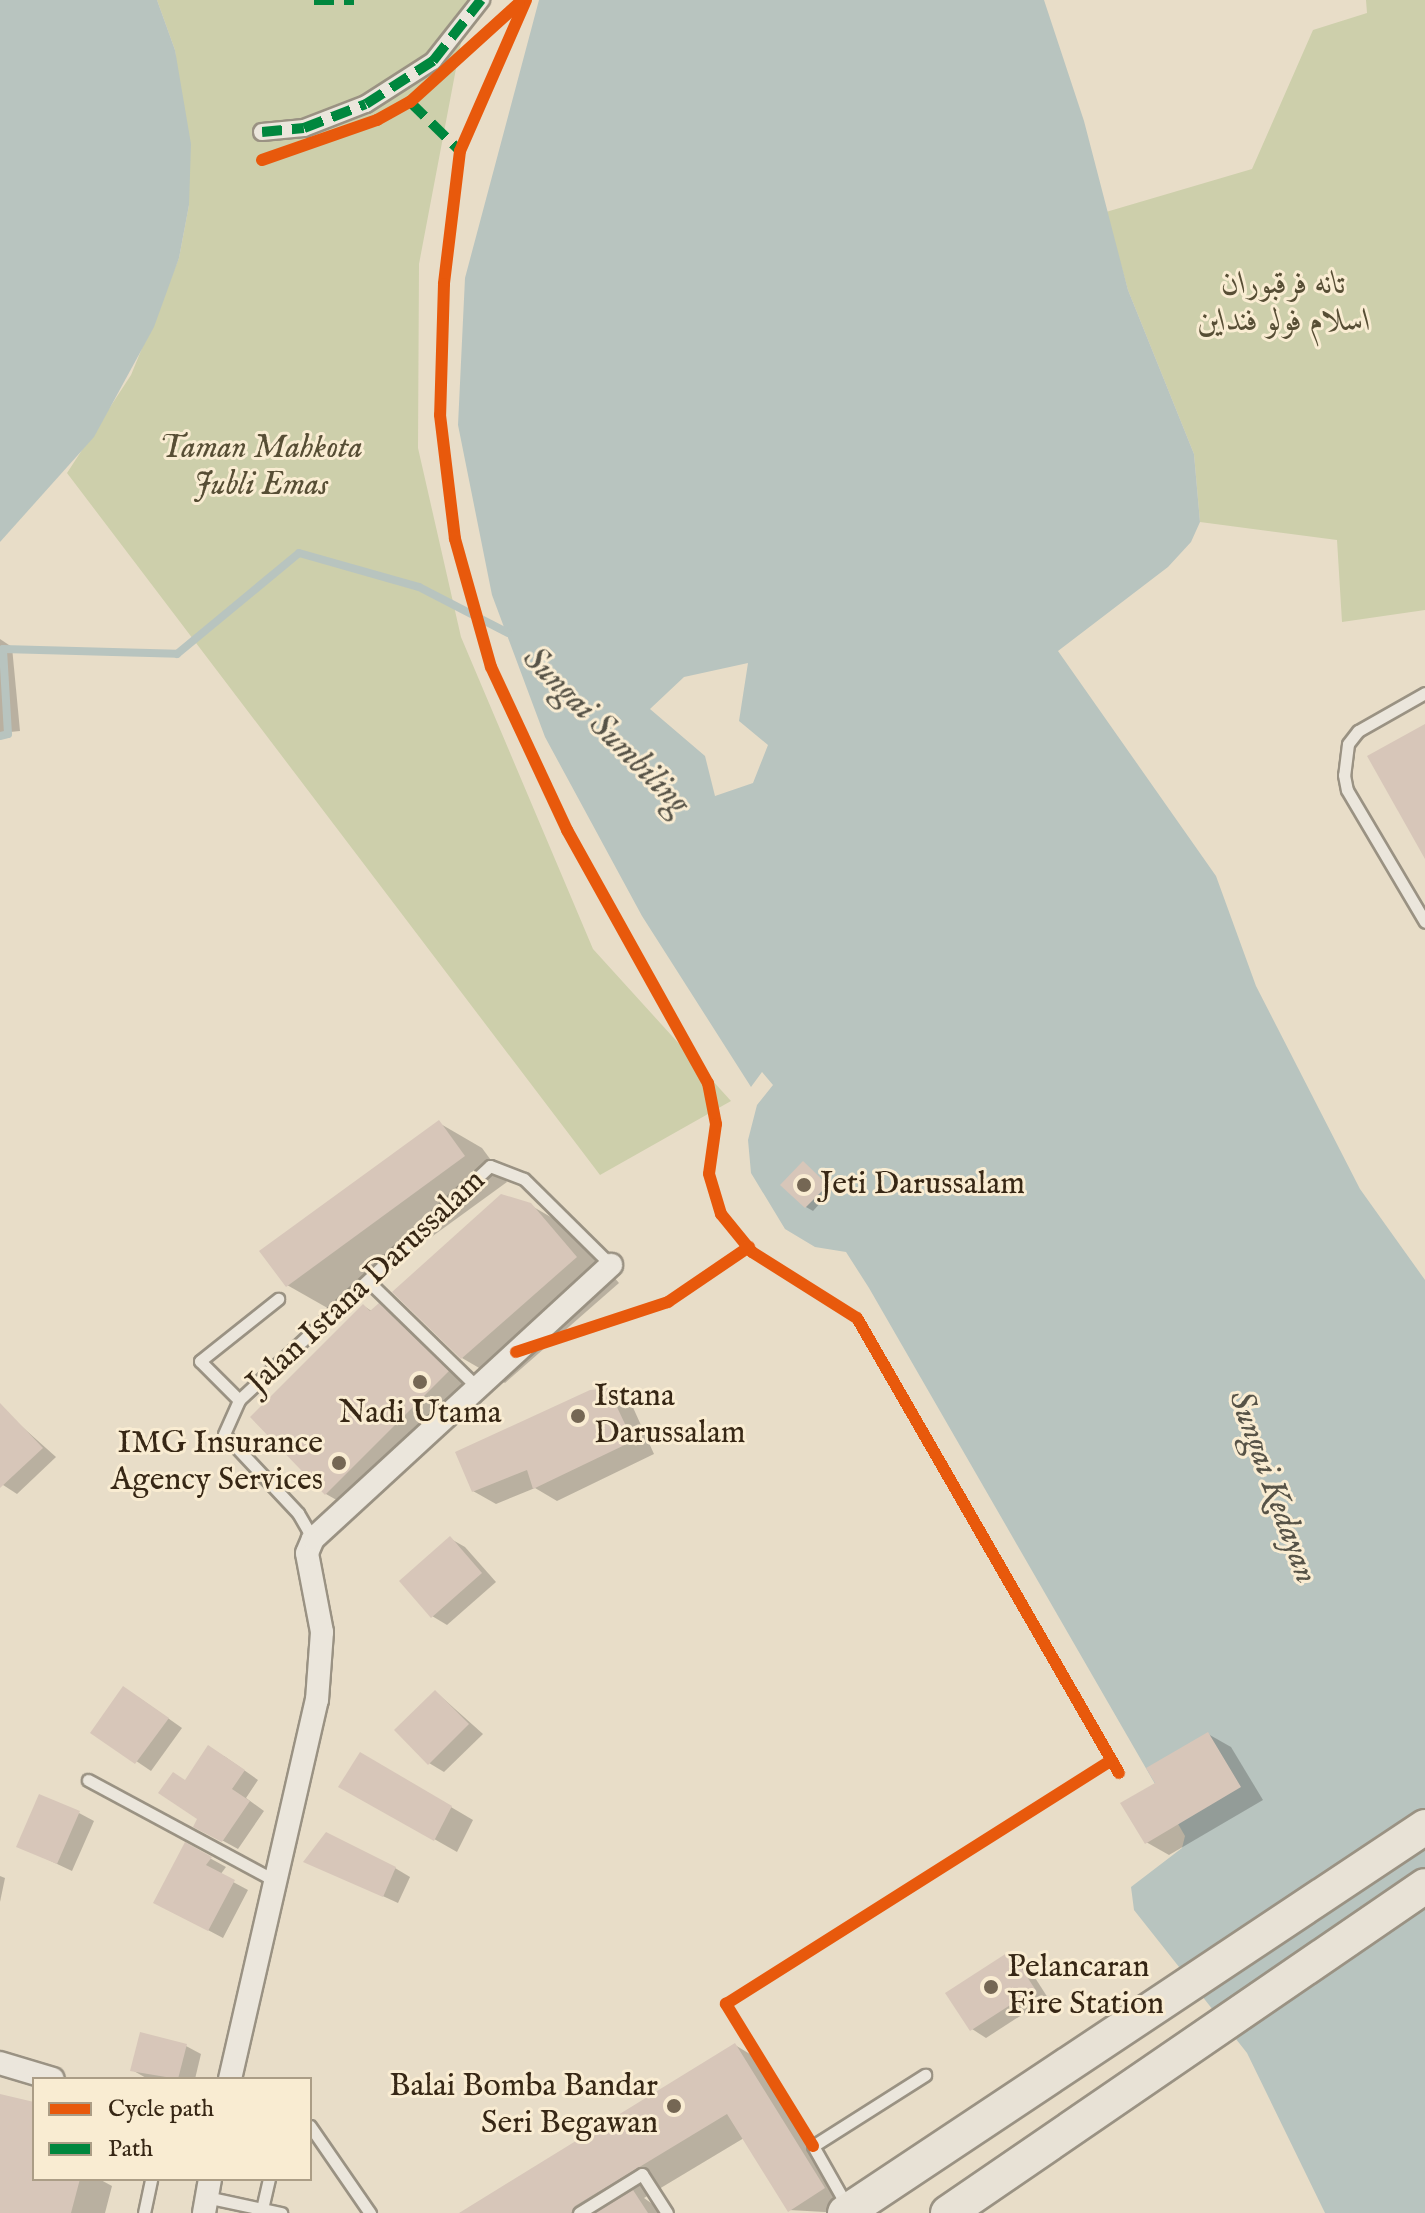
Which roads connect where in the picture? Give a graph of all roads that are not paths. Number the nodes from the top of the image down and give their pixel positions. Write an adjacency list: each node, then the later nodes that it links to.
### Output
1 (481, 0): 2 (street)
2 (262, 132)
3 (1425, 693): 4 (lane)
4 (1425, 922)
5 (611, 1265): 6 (lane, Jalan Istana Darussalam); 8 (street, Jalan Istana Darussalam)
6 (368, 1281): 8 (lane); 9 (lane, Jalan Istana Darussalam)
7 (278, 1299): 9 (lane)
8 (478, 1388): 10 (street, Jalan Istana Darussalam)
9 (239, 1400): 10 (lane, Jalan Istana Darussalam)
10 (313, 1539): 13 (street)
11 (88, 1780): 13 (lane)
12 (1425, 1827): 25 (main road)
13 (274, 1880): 18 (street)
14 (1425, 1886): 20 (main road)
15 (0, 2063): 17 (street)
16 (925, 2075): 25 (lane)
17 (46, 2077)
18 (230, 2077)
19 (312, 2129): 28 (lane)
20 (998, 2178): 31 (main road); 32 (main road)
21 (151, 2181): 26 (lane)
22 (269, 2181): 24 (lane)
23 (207, 2196): 24 (lane)
24 (262, 2209): 27 (lane)
25 (849, 2212)
26 (144, 2213)
27 (281, 2213)
28 (370, 2213)
29 (579, 2213): 30 (lane)
30 (667, 2213)
31 (948, 2213)
32 (970, 2213)

